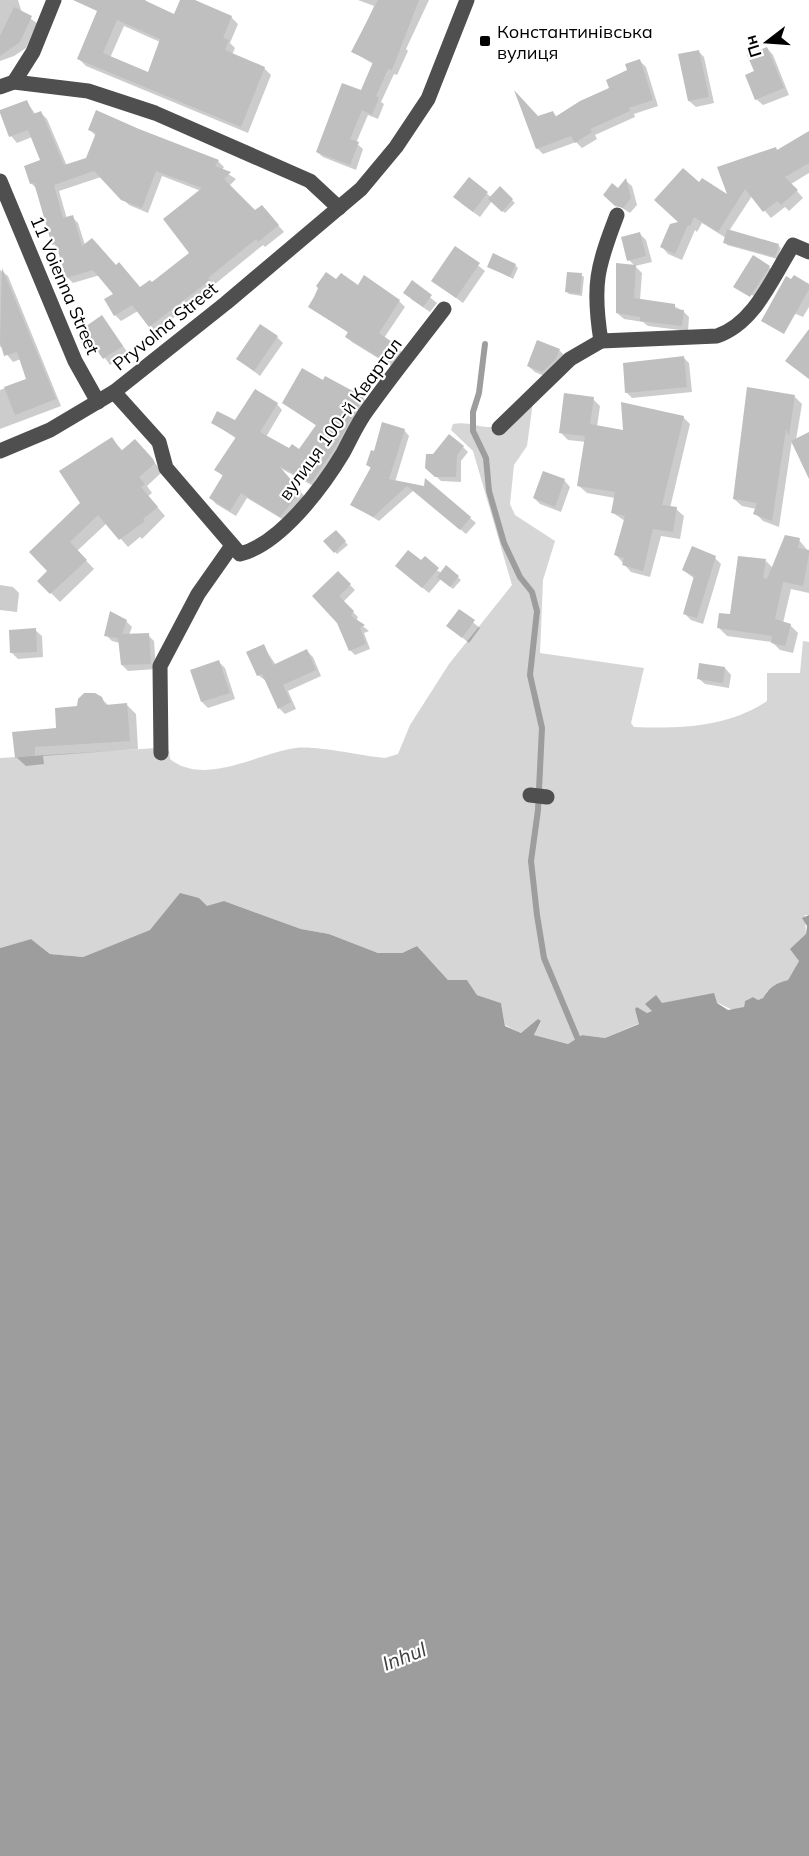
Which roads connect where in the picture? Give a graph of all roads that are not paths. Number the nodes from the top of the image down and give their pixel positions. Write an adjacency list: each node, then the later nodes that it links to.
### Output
1 (54, 0): 3 (street)
2 (467, 0): 5 (street, Pryvolna Street)
3 (7, 85): 5 (street)
4 (0, 181): 11 (street, 11 Voienna Street)
5 (339, 208): 10 (street, Pryvolna Street)
6 (616, 215): 9 (street)
7 (809, 252): 9 (street)
8 (444, 309): 14 (street, вулиця 100-й Квартал)
9 (601, 341): 12 (street)
10 (114, 392): 11 (street, Pryvolna Street); 14 (street)
11 (98, 402): 13 (street, Pryvolna Street)
12 (499, 428)
13 (0, 451)
14 (231, 547): 15 (street)
15 (162, 753)
16 (530, 795): 17 (street)
17 (547, 797)

